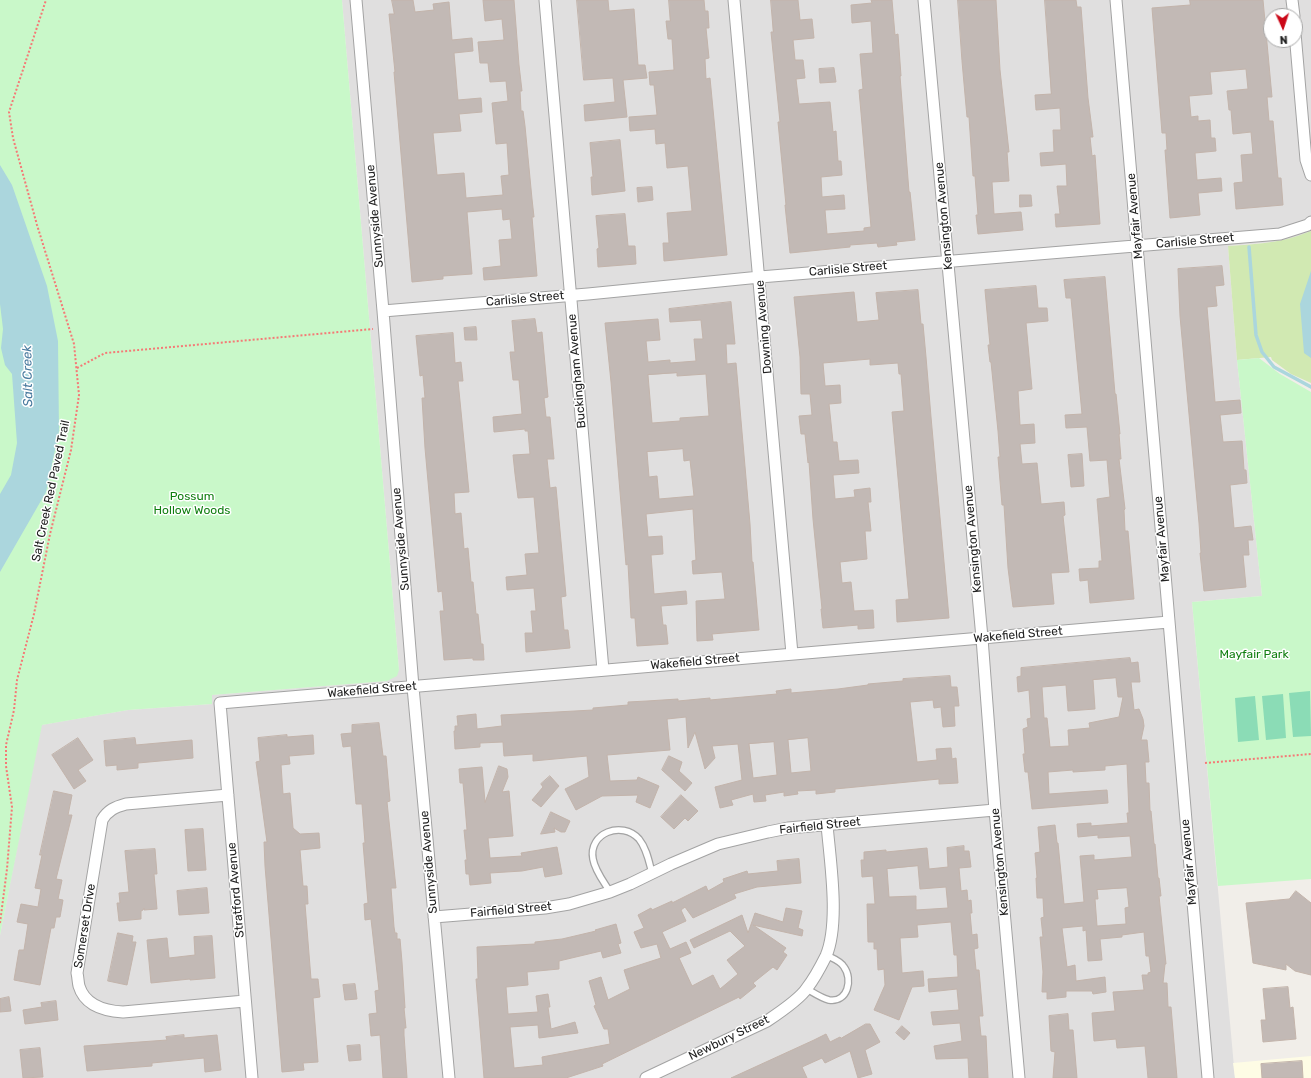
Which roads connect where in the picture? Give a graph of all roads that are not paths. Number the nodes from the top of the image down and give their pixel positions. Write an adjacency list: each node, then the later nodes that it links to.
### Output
1 (356, 0): 13 (street, Sunnyside Avenue)
2 (545, 0): 12 (street, Buckingham Avenue)
3 (734, 0): 11 (street, Downing Avenue)
4 (924, 0): 10 (street, Kensington Avenue)
5 (1116, 0): 9 (street, Mayfair Avenue)
6 (1296, 48): 7 (street)
7 (1311, 175)
8 (1311, 222): 9 (street, Carlisle Street)
9 (1137, 246): 10 (street, Carlisle Street); 14 (street, Mayfair Avenue)
10 (948, 261): 11 (street, Carlisle Street); 15 (street, Kensington Avenue)
11 (760, 277): 12 (street, Carlisle Street); 16 (street, Downing Avenue)
12 (571, 295): 13 (street, Carlisle Street); 17 (street, Buckingham Avenue)
13 (383, 310): 18 (street, Sunnyside Avenue)
14 (1169, 622): 15 (street, Wakefield Street); 33 (street, Mayfair Avenue)
15 (982, 638): 16 (street, Wakefield Street); 21 (street, Kensington Avenue)
16 (792, 654): 17 (street, Wakefield Street)
17 (603, 670): 18 (street, Wakefield Street)
18 (413, 686): 19 (street, Wakefield Street); 25 (street, Sunnyside Avenue)
19 (220, 703): 20 (street, Stratford Avenue)
20 (228, 795): 28 (street, Stratford Avenue); 28 (street, Somerset Drive)
21 (995, 810): 22 (street, Fairfield Street); 32 (street, Kensington Avenue)
22 (827, 825): 23 (street, Fairfield Street); 26 (street, Newbury Street)
23 (652, 874): 24 (street, Fairfield Street); 24 (lane)
24 (610, 892): 25 (street, Fairfield Street)
25 (434, 917): 30 (street, Sunnyside Avenue)
26 (826, 955): 27 (street, Newbury Street); 27 (lane)
27 (807, 989): 31 (street, Newbury Street)
28 (246, 1001): 29 (street, Stratford Avenue)
29 (252, 1078)
30 (449, 1078)
31 (646, 1078)
32 (1019, 1078)
33 (1208, 1078)

